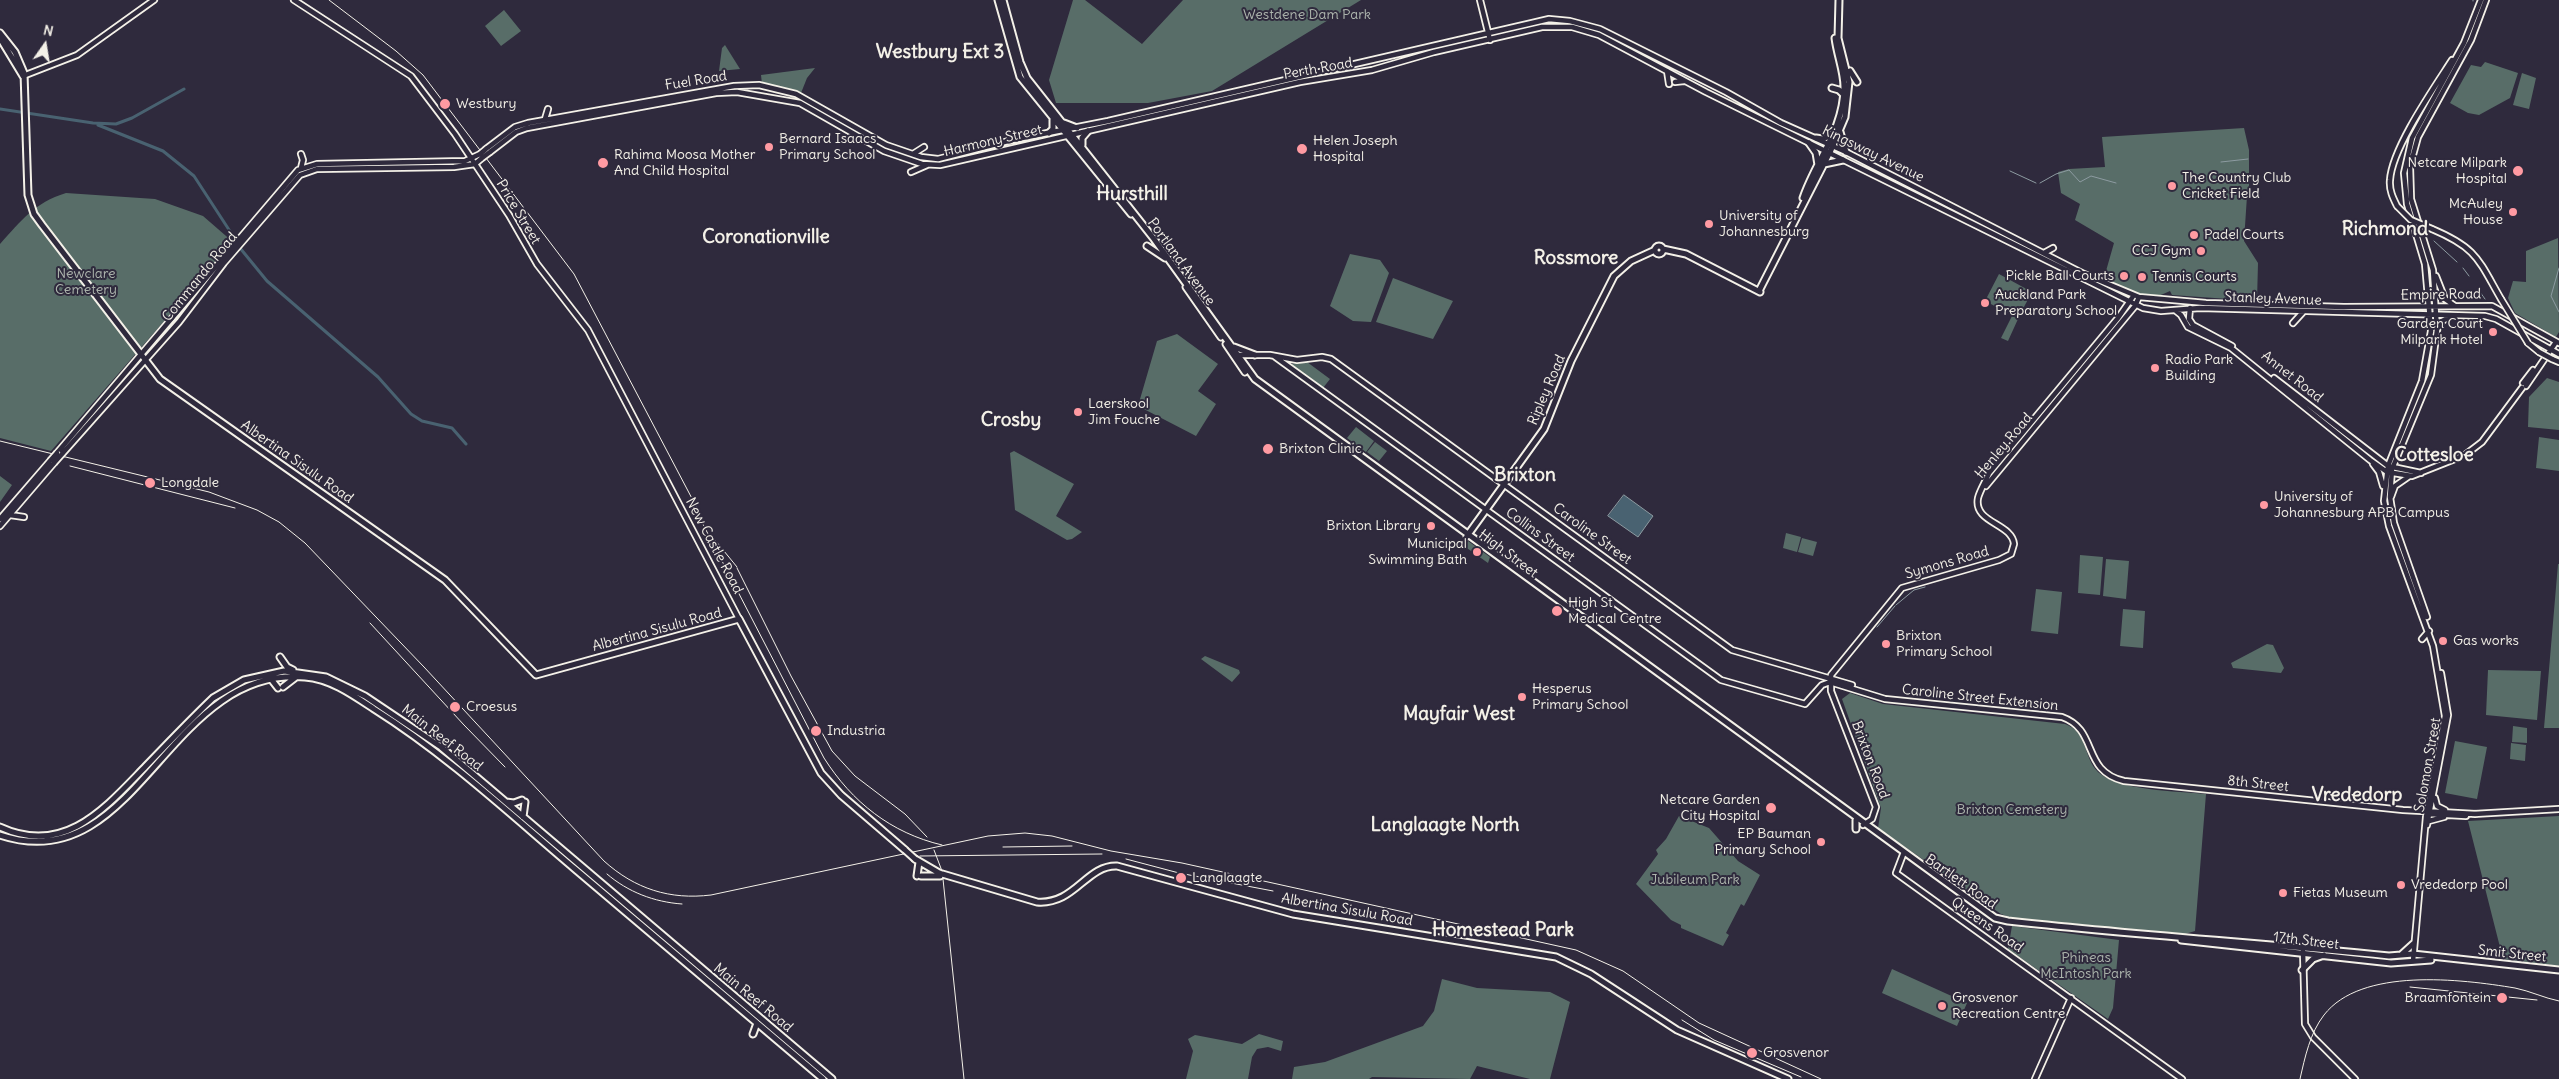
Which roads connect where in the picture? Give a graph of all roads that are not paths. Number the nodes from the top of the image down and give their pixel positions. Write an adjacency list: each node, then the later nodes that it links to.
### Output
1 (154, 0): 18 (main road)
2 (294, 0): 37 (main road, Price Street)
3 (998, 0): 25 (main road)
4 (1003, 0): 27 (main road)
5 (1480, 0): 11 (main road)
6 (1837, 0): 16 (main road); 23 (main road)
7 (2481, 0): 13 (main road)
8 (2486, 0): 57 (main road)
9 (1548, 20): 11 (main road, Perth Road); 33 (main road, Kingsway Avenue)
10 (1572, 27): 15 (main road, Perth Road); 17 (main road, Kingsway Avenue)
11 (1488, 32): 15 (main road); 28 (main road, Perth Road)
12 (0, 33): 18 (main road, Albertina Sisulu Road)
13 (2467, 37): 62 (main road); 83 (main road, bridge)
14 (0, 38): 18 (main road, Albertina Sisulu Road)
15 (1490, 40): 29 (main road, Perth Road)
16 (1844, 60): 23 (main road); 23 (main road)
17 (1667, 71): 19 (main road, Kingsway Avenue); 21 (main road)
18 (23, 76): 79 (main road, Albertina Sisulu Road)
19 (1685, 81): 20 (main road); 34 (main road, Kingsway Avenue)
20 (1675, 82)
21 (1669, 84)
22 (1832, 88): 23 (main road)
23 (1846, 94): 31 (main road); 31 (main road)
24 (548, 109): 26 (main road)
25 (1052, 118): 30 (main road); 32 (main road)
26 (544, 119): 38 (main road, Fuel Road); 42 (main road, Fuel Road)
27 (1060, 120): 28 (main road); 30 (main road)
28 (1077, 128): 30 (main road, Perth Road)
29 (1088, 131): 30 (main road, Perth Road); 36 (main road)
30 (1068, 132): 32 (main road, Harmony Street); 36 (main road, Portland Avenue); 50 (main road, Harmony Street); 56 (main road, Portland Avenue)
31 (1837, 132): 33 (main road); 35 (main road); 40 (main road)
32 (1049, 133): 45 (main road, Harmony Street)
33 (1816, 138): 35 (main road, Kingsway Avenue)
34 (1809, 143): 39 (main road, Kingsway Avenue); 51 (main road)
35 (1831, 145): 39 (main road); 40 (main road, Kingsway Avenue)
36 (1083, 148): 74 (main road, Portland Avenue)
37 (465, 150): 47 (main road, Price Street); 48 (main road)
38 (488, 151): 44 (main road, Fuel Road); 47 (main road, Fuel Road, bridge)
39 (1828, 152): 46 (main road, Kingsway Avenue); 51 (main road)
40 (1846, 152): 55 (main road, Kingsway Avenue)
41 (301, 154): 52 (main road)
42 (912, 155): 43 (main road, Fuel Road); 45 (main road)
43 (921, 157): 45 (main road, Harmony Street)
44 (908, 159): 49 (main road, Fuel Road); 50 (main road)
45 (933, 159)
46 (1843, 160): 51 (main road); 60 (main road, Kingsway Avenue)
47 (473, 161): 48 (main road); 82 (main road, Commando Road); 91 (main road, Price Street)
48 (460, 162): 52 (main road)
49 (918, 163): 50 (main road, Harmony Street)
50 (929, 165)
51 (1821, 165): 92 (main road, Ripley Road)
52 (301, 168): 79 (main road, Commando Road)
53 (1147, 246): 56 (main road)
54 (2053, 248): 55 (main road)
55 (2044, 253): 58 (main road, Kingsway Avenue)
56 (1165, 258): 80 (main road, Portland Avenue)
57 (2434, 270): 63 (main road); 64 (main road)
58 (2137, 296): 59 (main road, Kingsway Avenue); 60 (main road, Henley Road)
59 (2190, 301): 61 (main road, Stanley Avenue); 65 (main road, Annet Road)
60 (2133, 305): 66 (main road, Kingsway Avenue); 93 (main road, Henley Road)
61 (2344, 307): 62 (main road, Empire Road)
62 (2430, 307): 63 (main road, Empire Road); 69 (main road)
63 (2436, 308): 64 (main road, Empire Road); 70 (main road)
64 (2461, 308): 75 (main road, Empire Road)
65 (2190, 310): 66 (main road, Kingsway Avenue); 67 (main road, Stanley Avenue); 88 (main road, Annet Road)
66 (2176, 311): 86 (main road, Annet Road)
67 (2303, 312): 68 (main road, Stanley Avenue); 72 (main road)
68 (2355, 313): 69 (main road, Empire Road)
69 (2431, 315): 70 (main road, Empire Road); 88 (main road)
70 (2437, 315): 71 (main road, Empire Road); 73 (main road)
71 (2454, 316): 73 (main road); 76 (main road, Empire Road)
72 (2293, 323)
73 (2437, 330): 88 (main road)
74 (1225, 337): 77 (main road); 80 (main road, Portland Avenue)
75 (2556, 341): 76 (main road)
76 (2549, 349): 78 (main road, Empire Road); 89 (main road)
77 (1255, 354): 80 (main road); 81 (main road)
78 (2559, 354)
79 (140, 355): 82 (main road, Albertina Sisulu Road); 85 (main road, Commando Road)
80 (1235, 355): 84 (main road, Portland Avenue)
81 (1274, 356): 92 (main road, Caroline Street); 96 (main road, Collins Street)
82 (145, 360): 85 (main road, Commando Road); 104 (main road, Albertina Sisulu Road)
83 (2559, 362)
84 (1254, 380): 101 (main road, High Street)
85 (59, 454): 87 (main road, Commando Road, bridge)
86 (2370, 460): 88 (main road, Annet Road); 94 (main road)
87 (52, 462): 97 (main road, Commando Road); 99 (main road, Commando Road)
88 (2389, 470): 89 (main road); 90 (main road); 94 (main road); 95 (main road)
89 (2419, 473): 90 (main road)
90 (2412, 476): 95 (main road)
91 (668, 484): 104 (main road, New Castle Road)
92 (1504, 484): 96 (main road, Ripley Road); 111 (main road, Caroline Street)
93 (1983, 489): 111 (main road, Symons Road)
94 (2384, 492): 102 (main road)
95 (2390, 504): 102 (main road)
96 (1486, 509): 101 (main road, Ripley Road); 112 (main road, Collins Street)
97 (10, 515): 98 (main road); 100 (main road, Commando Road)
98 (24, 517)
99 (0, 519)
100 (0, 526)
101 (1467, 536): 113 (main road, High Street)
102 (2417, 596): 103 (main road)
103 (2425, 617): 105 (main road); 107 (main road)
104 (739, 619): 132 (main road, Albertina Sisulu Road, bridge)
105 (2429, 631): 106 (main road); 107 (main road)
106 (2422, 639)
107 (2435, 646): 116 (main road, Solomon Street); 119 (main road, Solomon Street)
108 (280, 657): 109 (main road)
109 (297, 674): 110 (main road, Main Reef Road); 110 (main road); 114 (main road, Main Reef Road); 127 (main road, Main Reef Road)
110 (271, 678): 130 (main road, Main Reef Road)
111 (1831, 680): 112 (main road, Symons Road); 115 (main road, Caroline Street Extension); 126 (main road, Brixton Road)
112 (1806, 704)
113 (1751, 742): 124 (main road, Bartlett Road); 126 (main road, Bartlett Road)
114 (434, 746): 117 (main road, Main Reef Road); 133 (main road, Main Reef Road)
115 (2212, 790): 119 (main road, 8th Street)
116 (2435, 792): 119 (main road, Solomon Street); 120 (main road)
117 (503, 801): 123 (main road, Main Reef Road); 123 (main road)
118 (2559, 809): 121 (main road)
119 (2429, 812): 120 (main road); 122 (main road); 125 (main road, Solomon Street); 128 (main road, Solomon Street)
120 (2461, 812): 121 (main road)
121 (2476, 814): 122 (main road)
122 (2453, 816): 125 (main road)
123 (523, 817): 133 (main road, Main Reef Road)
124 (1856, 820): 126 (main road, Bartlett Road); 129 (main road)
125 (2429, 821): 128 (main road, Solomon Street)
126 (1865, 825): 131 (main road, Bartlett Road)
127 (0, 827)
128 (2426, 828): 136 (main road, Solomon Street)
129 (1856, 829)
130 (0, 835)
131 (1904, 853): 135 (main road, Bartlett Road); 144 (main road, Queens Road)
132 (917, 860): 134 (main road, Albertina Sisulu Road); 134 (main road)
133 (575, 865): 137 (main road, Main Reef Road)
134 (968, 881): 149 (main road, Albertina Sisulu Road)
135 (2196, 939): 138 (main road, 17th Street)
136 (2413, 944): 140 (main road); 141 (main road, Solomon Street)
137 (672, 948): 145 (main road, Main Reef Road); 148 (main road, Main Reef Road)
138 (2303, 949): 139 (main road, 17th Street); 140 (main road, 17th Street); 142 (main road)
139 (2324, 955): 141 (main road, 17th Street); 142 (main road)
140 (2399, 955): 141 (main road, 17th Street)
141 (2413, 957): 143 (main road, Smit Street)
142 (2302, 970): 152 (main road)
143 (2559, 970)
144 (2071, 998): 150 (main road); 151 (main road, Queens Road)
145 (757, 1023): 146 (main road); 147 (main road, Main Reef Road)
146 (753, 1034)
147 (823, 1079)
148 (832, 1079)
149 (1788, 1079)
150 (2035, 1079)
151 (2182, 1079)
152 (2355, 1079)

